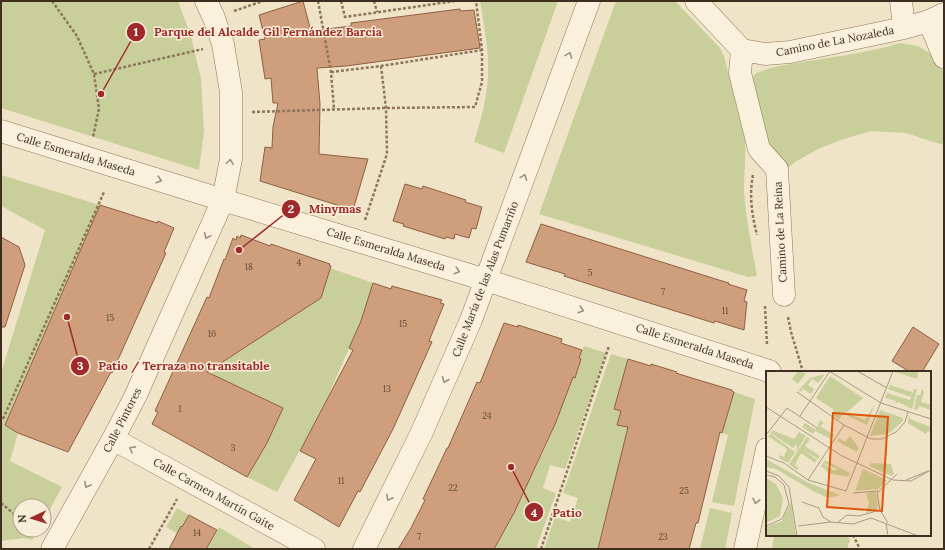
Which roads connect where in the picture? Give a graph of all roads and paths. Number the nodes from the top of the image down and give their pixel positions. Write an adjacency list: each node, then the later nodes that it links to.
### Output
1 (52, 1): 22 (path)
2 (206, 1): 29 (street, Calle Pintores, one-way to 2)
3 (263, 1): 12 (path)
4 (318, 1): 21 (path)
5 (341, 1): 13 (path)
6 (374, 1): 13 (path)
7 (456, 1): 13 (path)
8 (476, 1): 17 (path)
9 (589, 1): 31 (street, Calle María de las Alas Pumariño, one-way to 9)
10 (696, 1): 18 (street)
11 (901, 1): 15 (street)
12 (233, 12)
13 (377, 12)
14 (937, 18): 15 (street, Camino de La Nozaleda); 19 (street)
15 (904, 28): 18 (street, Camino de La Nozaleda)
16 (205, 49): 22 (path)
17 (482, 50): 20 (path); 23 (path)
18 (742, 50): 32 (street, Camino de La Reina)
19 (944, 57)
20 (382, 66): 21 (path); 23 (path)
21 (331, 72): 24 (path)
22 (94, 74): 27 (path)
23 (386, 108): 24 (path); 30 (path)
24 (334, 109): 25 (path)
25 (252, 112)
26 (1, 131): 29 (street, Calle Esmeralda Maseda, one-way to 29)
27 (92, 144)
28 (104, 192): 36 (path)
29 (223, 200): 31 (street, Calle Esmeralda Maseda, one-way to 31); 37 (street, Calle Pintores, one-way to 37)
30 (365, 223)
31 (486, 280): 34 (street, Calle Esmeralda Maseda, one-way to 34); 46 (street, Calle María de las Alas Pumariño, one-way to 46)
32 (784, 295): 35 (path, Camino de La Reina)
33 (609, 346): 47 (path)
34 (770, 371)
35 (803, 371)
36 (3, 419)
37 (113, 439): 39 (street, Calle Carmen Martín Gaite, one-way to 37); 43 (street, Calle Pintores, one-way to 43)
38 (766, 454): 48 (street, one-way to 48)
39 (188, 480): 44 (path); 45 (street, Calle Carmen Martín Gaite)
40 (1, 503): 41 (path)
41 (12, 512)
42 (854, 536): 49 (path)
43 (52, 549)
44 (149, 549)
45 (314, 549)
46 (364, 549)
47 (541, 549)
48 (745, 549)
49 (860, 549)

